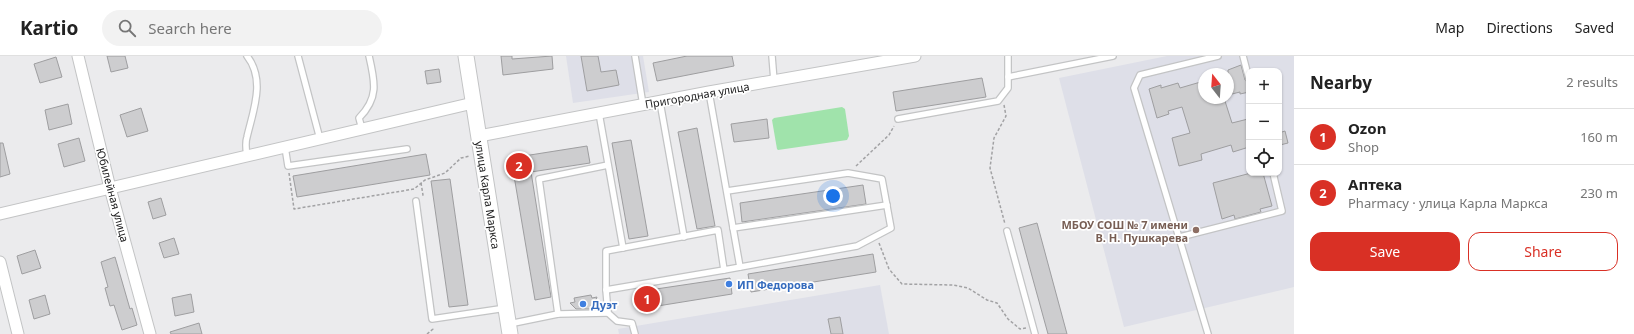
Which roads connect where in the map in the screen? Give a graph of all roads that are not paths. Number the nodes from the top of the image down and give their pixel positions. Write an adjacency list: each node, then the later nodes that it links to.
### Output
1 (78, 56): 31 (street, Юбилейная улица)
2 (247, 56): 28 (lane)
3 (298, 56): 25 (lane)
4 (370, 56): 23 (lane)
5 (466, 56): 19 (main road, улица Карла Маркса)
6 (635, 56): 20 (lane)
7 (772, 56): 16 (lane)
8 (915, 56): 13 (street, Пригородная улица)
9 (1008, 56): 15 (lane)
10 (1112, 56): 15 (lane)
11 (1218, 56): 39 (lane)
12 (1243, 56): 14 (lane)
13 (888, 58): 16 (street, Пригородная улица)
14 (1246, 68)
15 (1008, 77): 22 (lane)
16 (774, 81): 17 (street, Пригородная улица)
17 (709, 92): 18 (street, Пригородная улица); 32 (lane)
18 (660, 102): 20 (street, Пригородная улица); 38 (lane)
19 (473, 103): 23 (street); 24 (main road, улица Карла Маркса)
20 (643, 105): 21 (street, Пригородная улица)
21 (599, 113): 24 (street, Пригородная улица); 29 (lane)
22 (898, 119)
23 (362, 129): 25 (street)
24 (479, 136): 45 (main road, улица Карла Маркса)
25 (320, 139): 26 (street)
26 (285, 147): 27 (lane); 28 (street)
27 (406, 149)
28 (247, 156): 31 (street)
29 (608, 165): 40 (lane); 47 (lane)
30 (1274, 176): 39 (lane)
31 (110, 188): 35 (street); 50 (street, Юбилейная улица)
32 (727, 191): 34 (lane); 36 (lane)
33 (416, 202): 45 (lane)
34 (887, 205): 36 (lane); 42 (lane)
35 (0, 214)
36 (733, 228): 42 (lane)
37 (1008, 231): 52 (lane)
38 (684, 237): 40 (lane); 43 (lane)
39 (1180, 237): 53 (lane)
40 (622, 248): 44 (lane)
41 (0, 262): 49 (street)
42 (740, 267): 43 (lane)
43 (724, 270): 44 (lane)
44 (606, 290): 46 (lane)
45 (506, 308): 48 (main road, улица Карла Маркса)
46 (608, 313): 47 (lane); 51 (lane)
47 (558, 314): 48 (lane)
48 (509, 329)
49 (18, 334)
50 (150, 334)
51 (635, 334)
52 (1035, 334)
53 (1208, 334)

